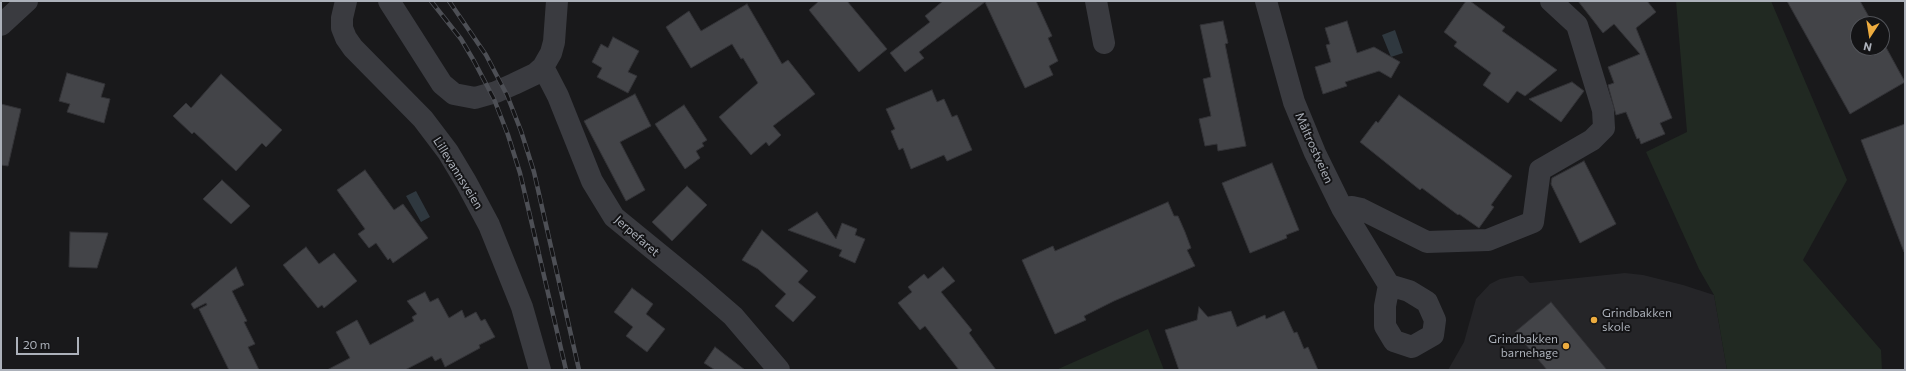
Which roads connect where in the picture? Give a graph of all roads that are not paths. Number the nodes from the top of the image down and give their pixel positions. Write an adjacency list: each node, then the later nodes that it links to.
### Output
1 (27, 1): 8 (street)
2 (346, 1): 13 (street, Lillevannsveien)
3 (389, 1): 10 (street)
4 (557, 1): 10 (street)
5 (1096, 1): 9 (street)
6 (1266, 1): 11 (street, Måltrostveien)
7 (1551, 1): 11 (street)
8 (1, 25)
9 (1104, 43)
10 (542, 67): 14 (street, Jerpefaret)
11 (1342, 208): 12 (street, Måltrostveien)
12 (1389, 285)
13 (540, 370)
14 (779, 370)

